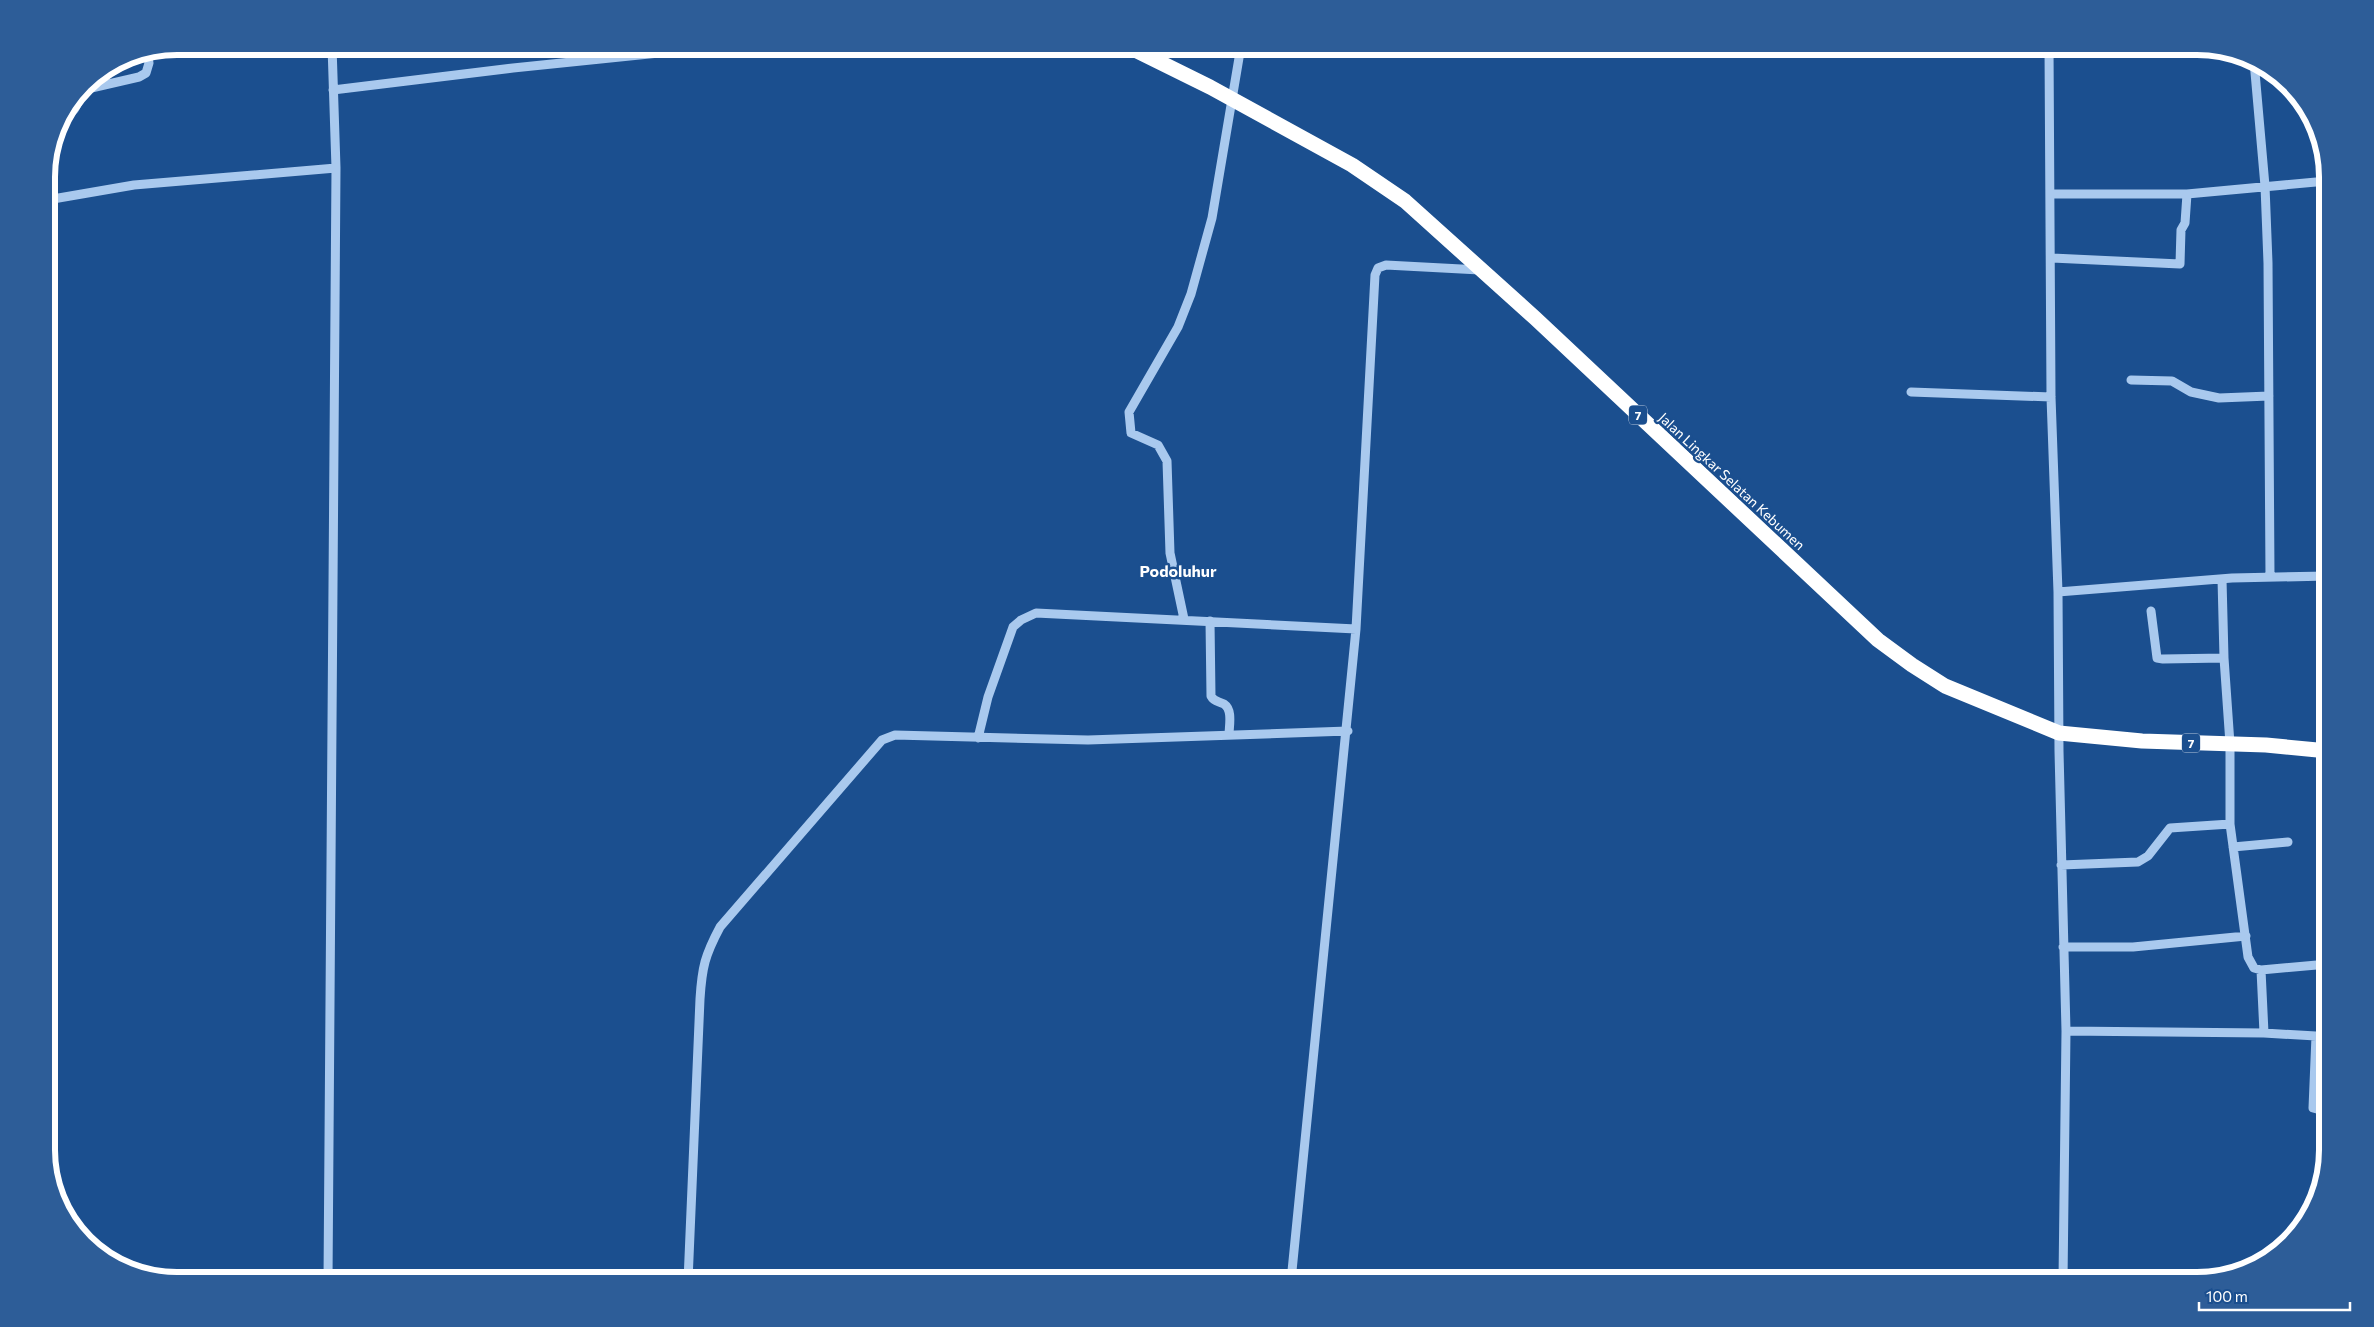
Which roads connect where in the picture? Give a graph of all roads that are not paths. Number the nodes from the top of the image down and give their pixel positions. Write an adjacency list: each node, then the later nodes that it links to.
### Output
1 (332, 55): 9 (street)
2 (639, 55): 9 (street)
3 (1145, 55): 10 (highway, Jalan Lingkar Selatan Kebumen / 7)
4 (1239, 55): 10 (street)
5 (2049, 55): 14 (street)
6 (148, 58): 8 (street)
7 (2255, 69): 13 (street)
8 (94, 88)
9 (333, 90): 11 (street)
10 (1232, 99): 18 (highway, Jalan Lingkar Selatan Kebumen / 7); 28 (street)
11 (336, 168): 16 (street); 49 (street)
12 (2319, 182): 13 (street)
13 (2265, 186): 15 (street); 21 (street)
14 (2052, 194): 15 (street); 17 (street)
15 (2187, 194): 17 (street)
16 (55, 199)
17 (2052, 258): 22 (street)
18 (1482, 270): 30 (street); 33 (highway, Jalan Lingkar Selatan Kebumen / 7)
19 (2132, 380): 21 (street)
20 (1911, 392): 22 (street)
21 (2269, 396): 24 (street)
22 (2051, 397): 26 (street)
23 (2319, 576): 24 (street)
24 (2270, 577): 25 (street)
25 (2222, 579): 26 (street); 31 (street)
26 (2058, 592): 33 (street)
27 (2151, 611): 31 (street)
28 (1184, 619): 29 (street); 35 (street)
29 (1210, 621): 30 (street); 34 (street)
30 (1356, 629): 32 (street)
31 (2224, 658): 36 (street)
32 (1348, 731): 34 (street); 51 (street)
33 (2053, 731): 36 (highway, Jalan Lingkar Selatan Kebumen / 7); 41 (street)
34 (1229, 735): 35 (street)
35 (978, 738): 50 (street)
36 (2230, 744): 37 (highway, Jalan Lingkar Selatan Kebumen / 7); 38 (street)
37 (2319, 750)
38 (2230, 824): 40 (street); 41 (street)
39 (2288, 842): 40 (street)
40 (2233, 847): 42 (street)
41 (2061, 865): 43 (street)
42 (2246, 936): 43 (street); 45 (street)
43 (2063, 947): 46 (street)
44 (2319, 965): 45 (street)
45 (2261, 970): 47 (street)
46 (2066, 1031): 47 (street); 52 (street)
47 (2264, 1033): 48 (street)
48 (2319, 1110)
49 (328, 1272)
50 (688, 1272)
51 (1292, 1272)
52 (2063, 1272)

